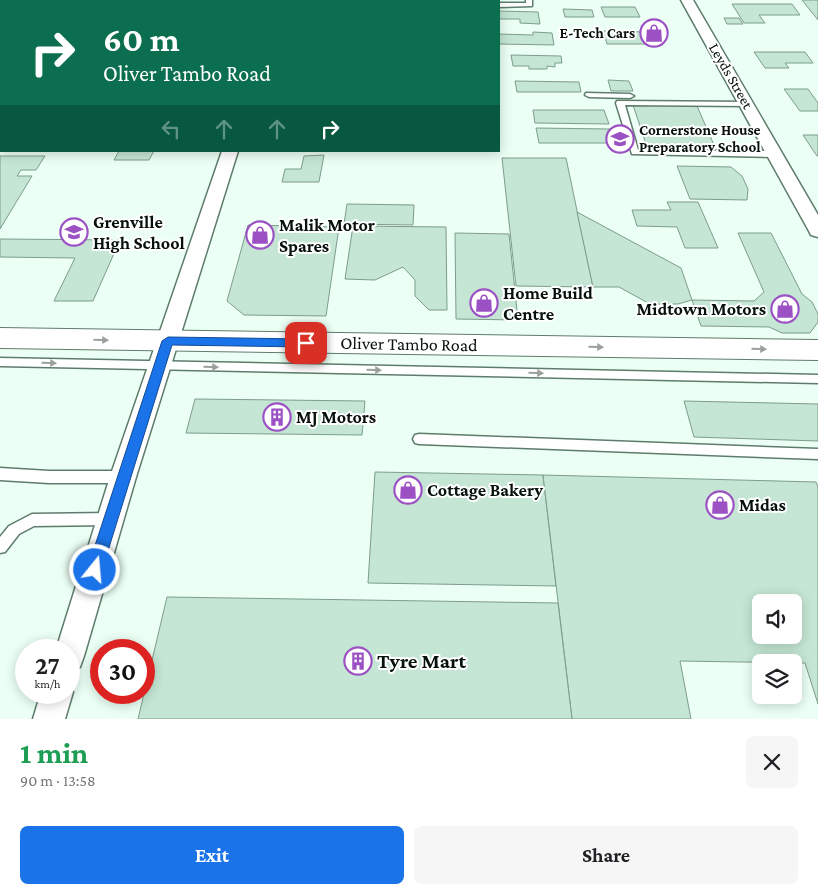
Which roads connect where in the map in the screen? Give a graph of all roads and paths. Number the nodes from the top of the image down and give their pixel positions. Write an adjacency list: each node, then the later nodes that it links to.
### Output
1 (529, 0): 3 (lane)
2 (687, 0): 5 (street, Leyds Street)
3 (500, 5)
4 (589, 95): 5 (lane)
5 (746, 101): 7 (street, Leyds Street); 7 (lane)
6 (230, 152): 11 (street)
7 (775, 154): 8 (street, Leyds Street)
8 (818, 231)
9 (0, 338): 11 (main road, Oliver Tambo Road, one-way to 11)
10 (818, 350): 11 (main road, Oliver Tambo Road, one-way to 10)
11 (164, 353): 12 (lane, one-way to 11); 13 (lane, one-way to 13); 17 (street)
12 (0, 362)
13 (818, 379)
14 (418, 439): 15 (lane)
15 (818, 454)
16 (0, 474): 17 (lane)
17 (123, 477): 18 (street)
18 (110, 519): 19 (lane); 20 (street)
19 (0, 547)
20 (74, 639)
21 (54, 704): 22 (street)
22 (49, 719)

